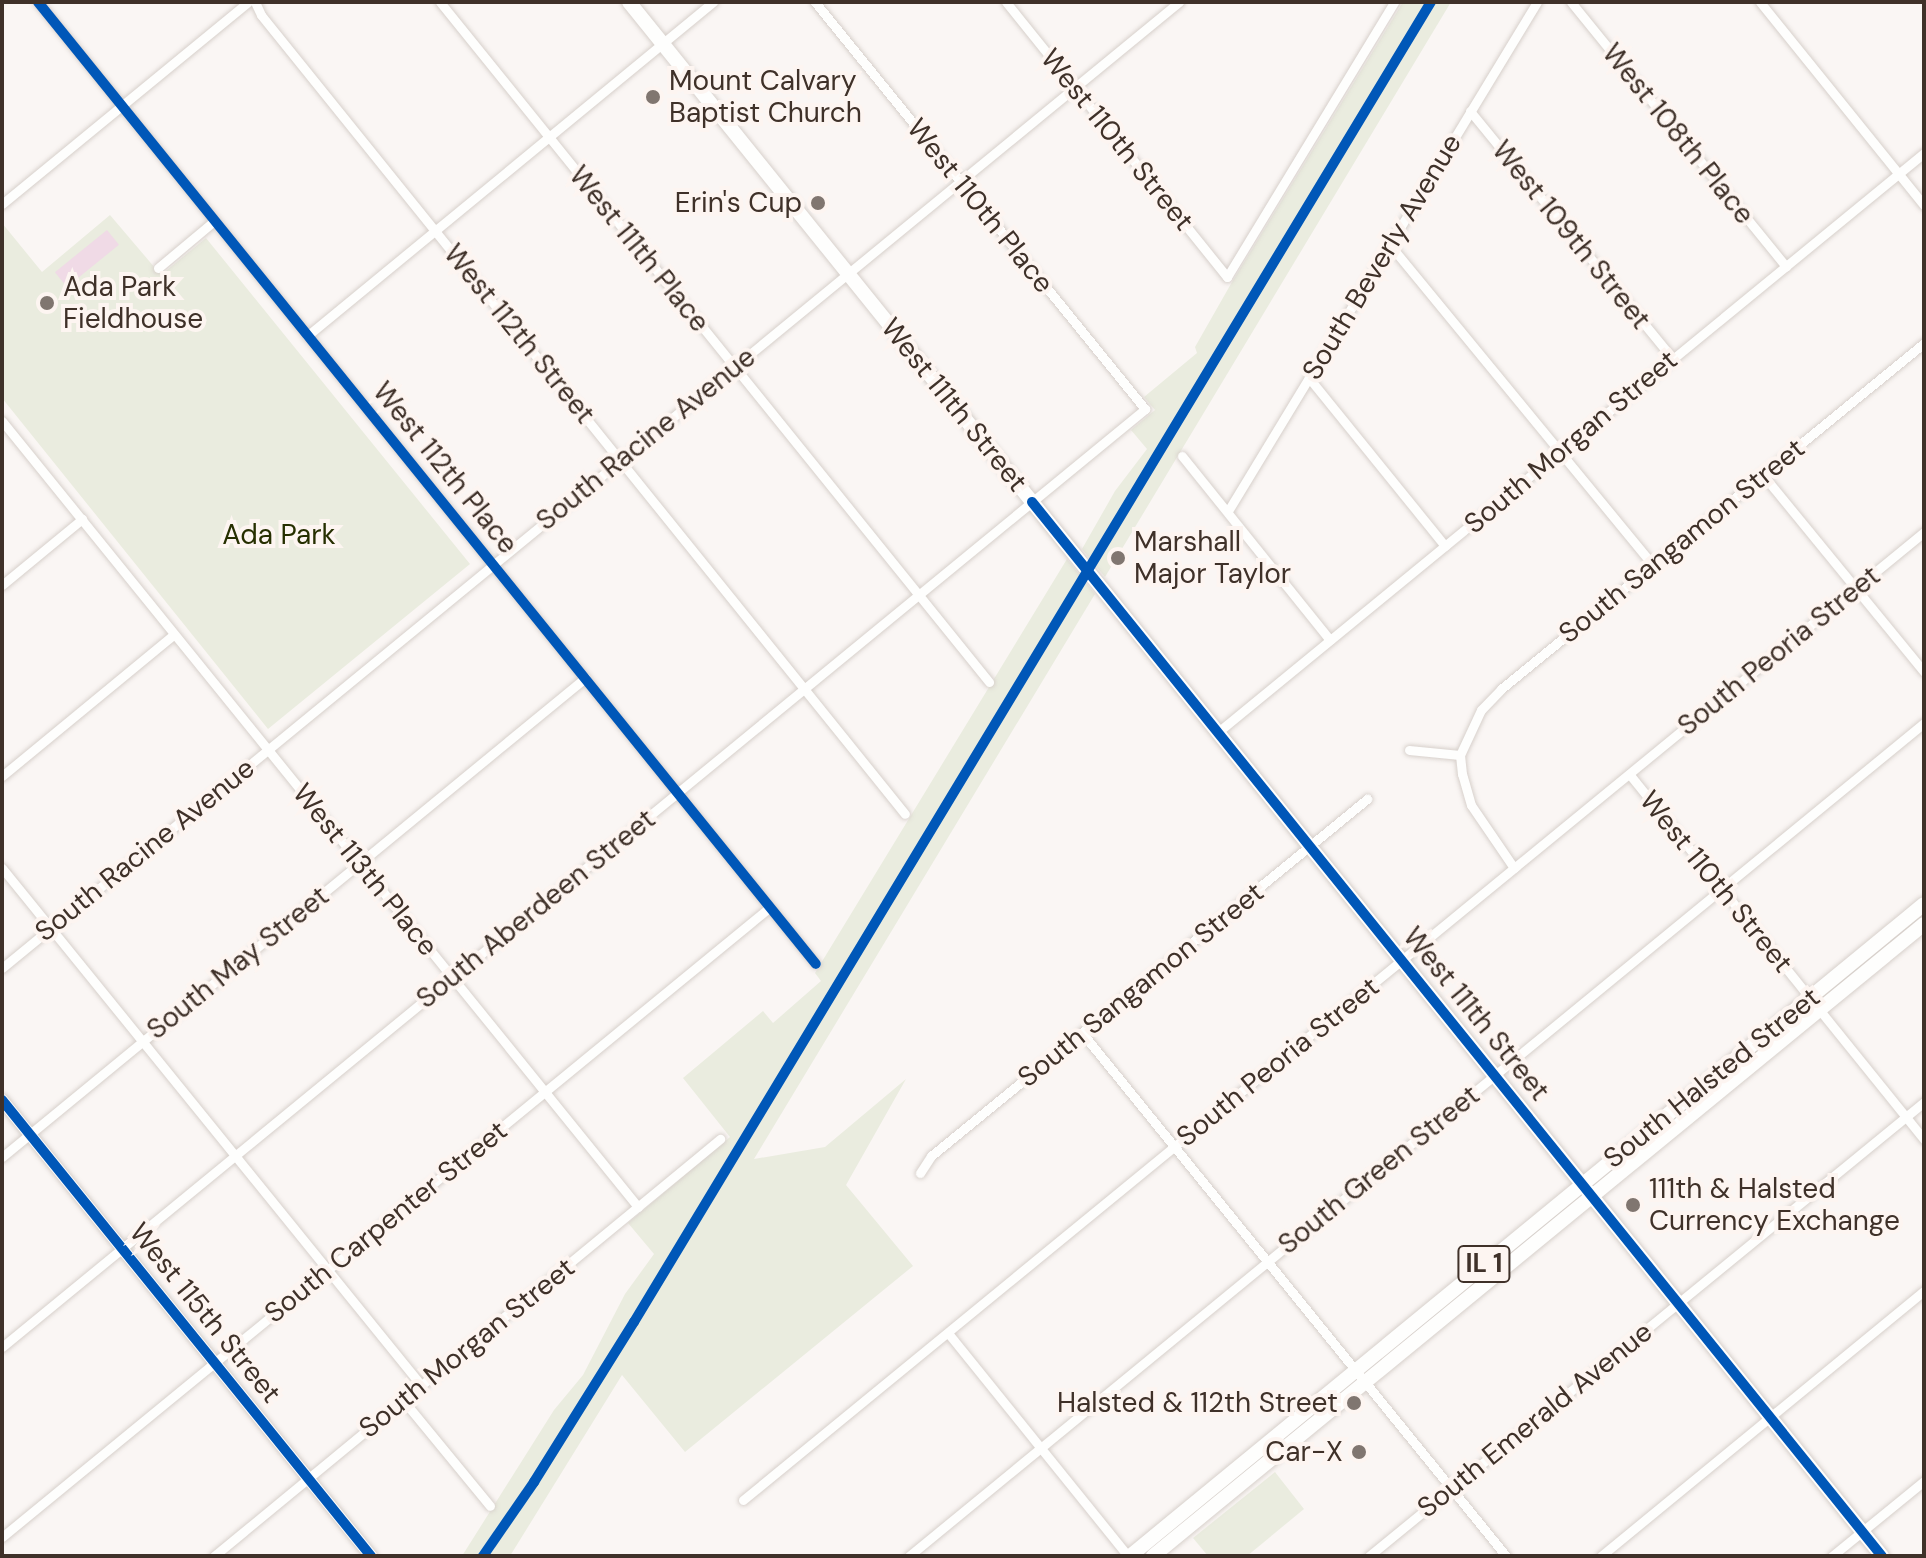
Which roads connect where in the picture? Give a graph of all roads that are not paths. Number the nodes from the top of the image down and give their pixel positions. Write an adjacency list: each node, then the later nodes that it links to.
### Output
1 (38, 2): 16 (street, West 112th Place)
2 (248, 2): 16 (street)
3 (255, 2): 25 (street, West 112th Street)
4 (440, 2): 18 (street, West 111th Place)
5 (629, 2): 14 (main road, West 111th Street)
6 (713, 2): 14 (street)
7 (815, 2): 21 (street, West 110th Place)
8 (1006, 2): 15 (street, West 110th Street)
9 (1179, 2): 15 (street, South Racine Avenue)
10 (1394, 2): 15 (street, West 110th Street)
11 (1537, 2): 17 (street, South Beverly Avenue)
12 (1571, 2): 27 (street, West 108th Place)
13 (1760, 2): 20 (street)
14 (662, 44): 18 (street); 29 (main road, West 111th Street)
15 (1075, 88): 21 (street, South Racine Avenue)
16 (121, 106): 22 (street); 24 (street, West 112th Place)
17 (1470, 111): 26 (street, South Beverly Avenue); 32 (street, West 109th Street)
18 (549, 137): 25 (street); 33 (street, West 111th Place)
19 (1924, 153): 20 (street, South Morgan Street)
20 (1899, 174): 23 (street); 27 (street, South Morgan Street)
21 (961, 181): 29 (street, South Racine Avenue); 35 (street, West 110th Place)
22 (2, 204)
23 (1924, 205)
24 (214, 221): 28 (street); 30 (street, West 112th Place)
25 (436, 230): 30 (street); 39 (street, West 112th Street)
26 (1390, 245): 34 (street, South Beverly Avenue); 37 (street)
27 (1786, 267): 32 (street, South Morgan Street)
28 (158, 268)
29 (848, 274): 33 (street, South Racine Avenue); 41 (main road, West 111th Street)
30 (307, 336): 46 (street, West 112th Place)
31 (1924, 343): 40 (street, South Sangamon Street)
32 (1672, 358): 37 (street, South Morgan Street)
33 (734, 367): 39 (street, South Racine Avenue); 50 (street, West 111th Place)
34 (1309, 378): 42 (street, South Beverly Avenue); 45 (street)
35 (1145, 409): 41 (street, South Aberdeen Street)
36 (2, 421): 43 (street, West 113th Place)
37 (1560, 452): 45 (street, South Morgan Street); 47 (street)
38 (1182, 456): 42 (street)
39 (621, 460): 46 (street, South Racine Avenue); 56 (street, West 112th Street)
40 (1763, 475): 47 (street, South Sangamon Street); 49 (street)
41 (1032, 502): 50 (street, South Aberdeen Street); 58 (main road, West 111th Street)
42 (1228, 511): 52 (street)
43 (82, 519): 48 (street); 51 (street, West 113th Place)
44 (1924, 532): 49 (street, South Peoria Street)
45 (1445, 546): 52 (street, South Morgan Street)
46 (493, 565): 54 (street, West 112th Place); 59 (street, South Racine Avenue)
47 (1653, 565): 61 (street, South Sangamon Street)
48 (2, 585)
49 (1856, 588): 53 (street); 62 (street, South Peoria Street)
50 (919, 595): 55 (street, West 111th Place); 56 (street, South Aberdeen Street)
51 (174, 634): 59 (street, West 113th Place); 63 (street)
52 (1330, 640): 58 (street, South Morgan Street)
53 (1924, 672)
54 (585, 678): 64 (street, West 112th Place); 68 (street, South May Street)
55 (989, 682)
56 (805, 688): 64 (street, South Aberdeen Street); 66 (street, West 112th Street)
57 (1924, 723): 71 (street, South Green Street)
58 (1218, 732): 67 (main road, West 111th Street)
59 (268, 750): 68 (street, West 113th Place); 75 (street, South Racine Avenue)
60 (1409, 750): 61 (street)
61 (1460, 755): 70 (street)
62 (1630, 775): 70 (street, South Peoria Street); 71 (street, West 110th Street)
63 (2, 776)
64 (677, 793): 73 (street, West 112th Place); 79 (street, South Aberdeen Street)
65 (1367, 799): 67 (street, South Sangamon Street)
66 (905, 814)
67 (1309, 846): 76 (main road, West 111th Street); 81 (street, South Sangamon Street)
68 (360, 863): 79 (street, West 113th Place); 82 (street, South May Street)
69 (2, 868): 75 (street)
70 (1514, 868): 76 (street, South Peoria Street)
71 (1722, 889): 80 (street, West 110th Street); 83 (street, South Green Street)
72 (1924, 904): 80 (main road, South Halsted Street / IL 1)
73 (770, 907): 77 (street, West 112th Place); 84 (street, South Carpenter Street)
74 (1924, 924): 80 (main road, South Halsted Street / IL 1)
75 (50, 928): 78 (street, South Racine Avenue); 82 (street)
76 (1402, 961): 83 (main road, West 111th Street); 91 (street, South Peoria Street)
77 (816, 964)
78 (2, 968)
79 (452, 977): 84 (street, West 113th Place); 92 (street, South Aberdeen Street)
80 (1815, 1003): 87 (street, West 110th Street); 95 (main road, South Halsted Street / IL 1); 96 (main road, South Halsted Street / IL 1)
81 (1083, 1034): 91 (street); 94 (street, South Sangamon Street)
82 (142, 1041): 88 (street, South May Street); 92 (street)
83 (1495, 1075): 95 (main road, West 111th Street); 99 (street, South Green Street)
84 (545, 1092): 97 (street, West 113th Place); 100 (street, South Carpenter Street)
85 (2, 1100): 88 (street, West 115th Street)
86 (1924, 1102): 87 (street, South Emerald Avenue)
87 (1906, 1116): 90 (street, West 110th Street); 102 (street, South Emerald Avenue)
88 (29, 1134): 93 (street, South May Street); 98 (street, West 115th Street)
89 (720, 1139): 97 (street, South Morgan Street)
90 (1924, 1139)
91 (1174, 1147): 99 (street); 103 (street, South Peoria Street)
92 (235, 1156): 98 (street, South Aberdeen Street); 100 (street)
93 (2, 1157)
94 (920, 1173)
95 (1582, 1184): 96 (main road, West 111th Street); 106 (main road, South Halsted Street / IL 1)
96 (1592, 1196): 102 (main road, West 111th Street); 106 (main road, South Halsted Street / IL 1)
97 (638, 1207): 107 (street, South Morgan Street)
98 (122, 1248): 104 (street, South Aberdeen Street); 105 (street, West 115th Street)
99 (1267, 1262): 106 (street); 110 (street, South Green Street)
100 (327, 1270): 105 (street, South Carpenter Street); 107 (street)
101 (1924, 1291): 109 (street)
102 (1678, 1303): 109 (main road, West 111th Street); 113 (street, South Emerald Avenue)
103 (948, 1333): 110 (street); 114 (street, South Peoria Street)
104 (2, 1347)
105 (214, 1363): 111 (street, West 115th Street); 117 (street, South Carpenter Street)
106 (1360, 1376): 113 (street); 121 (main road, South Halsted Street / IL 1); 122 (main road, South Halsted Street / IL 1)
107 (421, 1385): 108 (street, South Morgan Street)
108 (403, 1400): 111 (street, South Morgan Street); 115 (street)
109 (1771, 1417): 116 (main road, West 111th Street); 125 (street)
110 (1041, 1448): 120 (street, South Green Street); 121 (street)
111 (308, 1478): 118 (street, South Morgan Street); 119 (street, West 115th Street)
112 (1924, 1481): 116 (street)
113 (1451, 1489): 123 (street, South Emerald Avenue); 124 (street)
114 (743, 1500)
115 (490, 1506)
116 (1862, 1531): 126 (street); 127 (main road, West 111th Street)
117 (2, 1537)
118 (214, 1556)
119 (371, 1556)
120 (909, 1556)
121 (1129, 1556)
122 (1153, 1556)
123 (1369, 1556)
124 (1506, 1556)
125 (1601, 1556)
126 (1832, 1556)
127 (1882, 1556)

